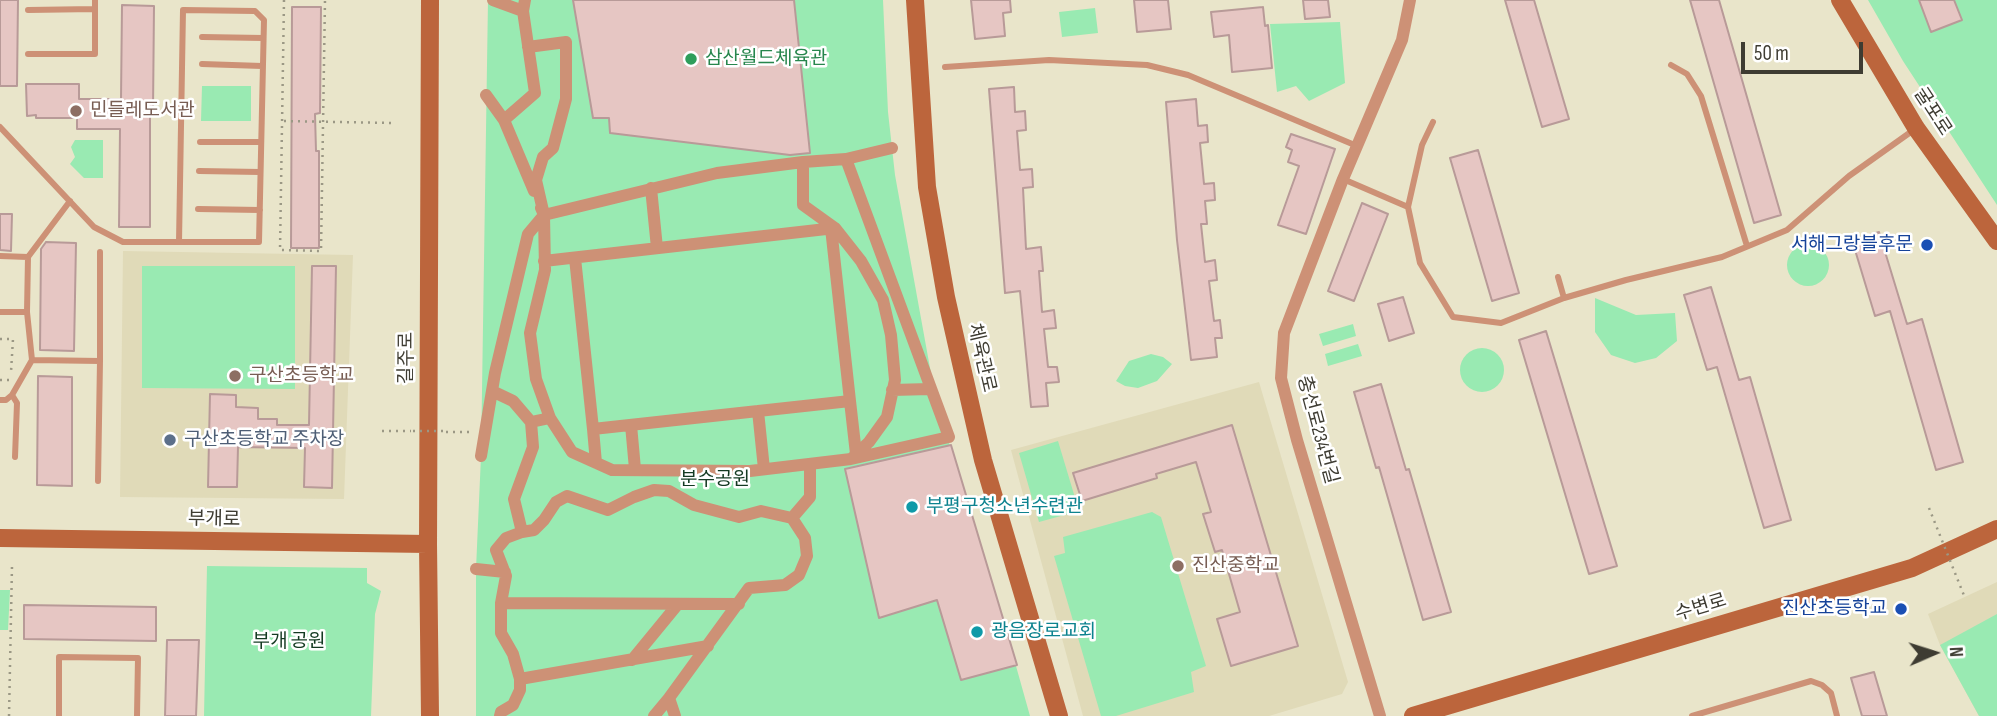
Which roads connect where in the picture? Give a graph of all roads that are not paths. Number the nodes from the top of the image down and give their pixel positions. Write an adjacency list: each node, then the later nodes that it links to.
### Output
1 (95, 0): 9 (lane)
2 (184, 0): 11 (lane)
3 (429, 0): 79 (street, 길주로)
4 (494, 0): 8 (street)
5 (915, 0): 95 (street, 체육관로)
6 (1410, 0): 27 (street, 충선로234번길)
7 (1840, 0): 24 (street, 굴포로)
8 (524, 5): 14 (street)
9 (95, 9): 10 (lane); 15 (lane)
10 (28, 10)
11 (183, 10): 13 (lane); 42 (lane)
12 (202, 37): 13 (lane)
13 (263, 38): 18 (lane)
14 (528, 47): 21 (street); 39 (street)
15 (28, 54)
16 (202, 64): 18 (lane)
17 (1671, 65): 43 (lane)
18 (262, 66): 26 (lane)
19 (945, 66): 27 (lane)
20 (486, 95): 21 (street)
21 (505, 120): 39 (street)
22 (1433, 122): 36 (lane)
23 (0, 127): 35 (lane)
24 (1916, 128): 41 (street, 굴포로); 43 (lane)
25 (200, 142): 26 (lane)
26 (261, 142): 32 (lane)
27 (1357, 146): 33 (street, 충선로234번길)
28 (892, 148): 29 (street)
29 (846, 159): 30 (street); 56 (street)
30 (803, 162): 34 (street); 40 (street)
31 (199, 171): 32 (lane)
32 (260, 172): 38 (lane)
33 (1343, 179): 36 (lane); 96 (street, 충선로234번길)
34 (651, 188): 39 (street); 44 (street)
35 (70, 201): 42 (lane); 47 (lane)
36 (1408, 207): 51 (lane)
37 (198, 209): 38 (lane)
38 (260, 210): 42 (lane)
39 (544, 215): 49 (street); 58 (street)
40 (833, 228): 44 (street); 57 (street); 61 (street)
41 (1997, 241)
42 (179, 242)
43 (1747, 246): 51 (lane)
44 (657, 248): 48 (street)
45 (100, 252): 55 (lane)
46 (0, 256): 47 (lane)
47 (28, 257): 53 (lane)
48 (575, 258): 49 (street); 66 (street)
49 (544, 261): 63 (street)
50 (1558, 277): 51 (lane)
51 (1564, 298)
52 (0, 312): 53 (lane)
53 (27, 312): 54 (lane)
54 (32, 360): 55 (lane); 59 (lane)
55 (100, 361): 74 (lane)
56 (930, 389): 57 (street); 69 (street)
57 (892, 390): 69 (street)
58 (492, 391): 64 (street); 67 (street)
59 (12, 395): 60 (lane); 68 (lane)
60 (0, 400)
61 (850, 401): 62 (street); 69 (street)
62 (758, 411): 65 (street); 73 (street)
63 (550, 418): 64 (street); 70 (street)
64 (531, 422): 77 (street)
65 (631, 425): 66 (street); 72 (street)
66 (593, 429): 70 (street)
67 (481, 456)
68 (15, 457)
69 (853, 457): 71 (street)
70 (596, 463): 72 (street)
71 (810, 466): 73 (street); 75 (street)
72 (635, 469): 73 (street)
73 (764, 469)
74 (97, 481)
75 (792, 519): 77 (street); 84 (street)
76 (1997, 529): 97 (street, 수변로)
77 (522, 532): 81 (street)
78 (0, 538): 79 (street, 부개로)
79 (428, 544): 91 (street, 길주로)
80 (476, 569): 81 (street)
81 (505, 572): 82 (street)
82 (501, 603): 83 (street); 87 (street)
83 (678, 604): 84 (street); 86 (street)
84 (739, 604): 85 (street)
85 (708, 646): 86 (street); 88 (street)
86 (632, 660): 87 (street)
87 (520, 679): 92 (street)
88 (669, 698): 93 (street); 94 (street)
89 (59, 716): 90 (lane)
90 (137, 716)
91 (430, 716)
92 (499, 716)
93 (654, 716)
94 (675, 716)
95 (1059, 716)
96 (1380, 716)
97 (1413, 716)
98 (1692, 716): 99 (lane)
99 (1838, 716)

